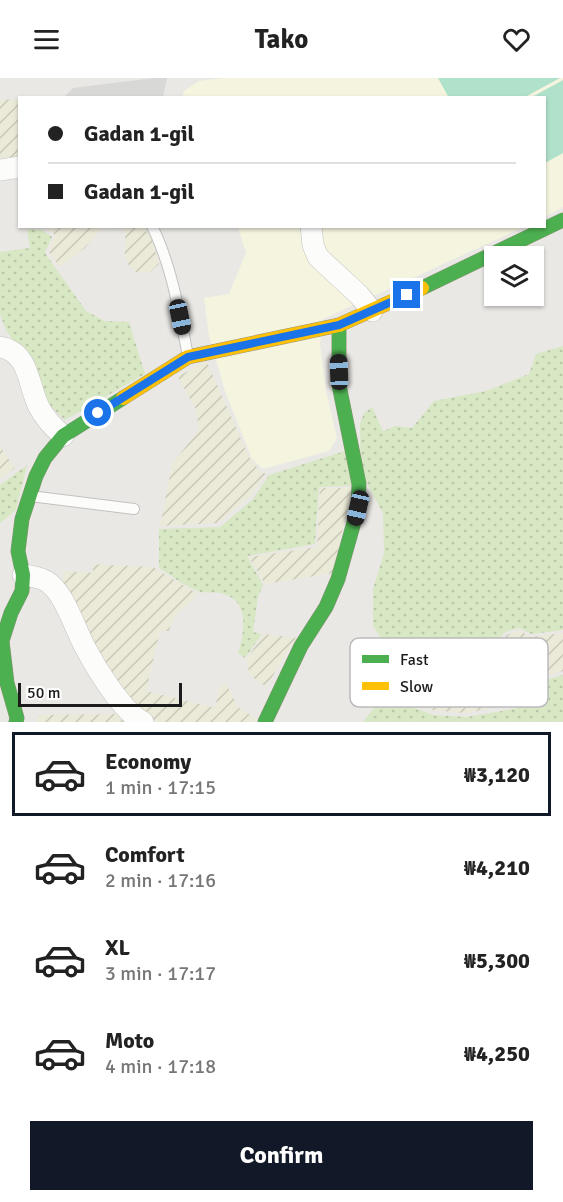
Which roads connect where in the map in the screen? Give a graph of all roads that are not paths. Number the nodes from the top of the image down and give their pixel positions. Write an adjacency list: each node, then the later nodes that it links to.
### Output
1 (18, 167): 2 (street)
2 (0, 171)
3 (563, 220): 6 (street)
4 (153, 228): 9 (lane)
5 (310, 228): 6 (street)
6 (372, 311): 7 (street)
7 (339, 325): 9 (street); 16 (street)
8 (1, 345): 10 (street)
9 (188, 357): 10 (street)
10 (63, 436): 11 (street)
11 (30, 496): 12 (lane); 13 (street)
12 (134, 509)
13 (23, 575): 14 (street); 15 (street)
14 (16, 722)
15 (143, 722)
16 (265, 722)

